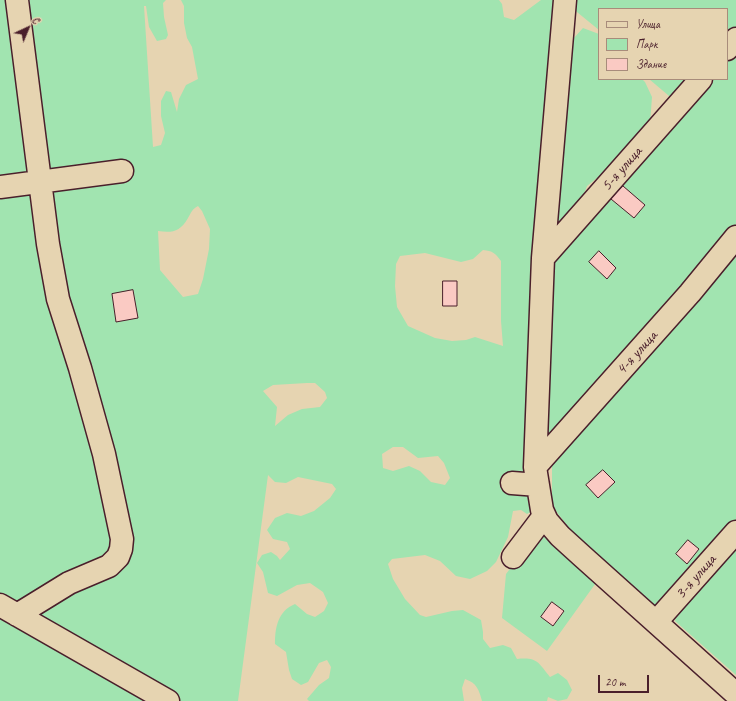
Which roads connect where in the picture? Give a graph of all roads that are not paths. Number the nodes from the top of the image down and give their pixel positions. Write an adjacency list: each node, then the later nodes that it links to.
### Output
1 (17, 0): 7 (street)
2 (565, 0): 10 (street)
3 (736, 39): 4 (street)
4 (728, 48)
5 (700, 80): 10 (street, 5-я улица)
6 (122, 171): 7 (street)
7 (40, 182): 8 (street); 16 (street)
8 (0, 187)
9 (736, 237): 11 (street, 4-я улица)
10 (543, 258): 11 (street)
11 (536, 476): 12 (street); 13 (street)
12 (512, 483)
13 (544, 516): 15 (street); 17 (street)
14 (736, 532): 17 (street, 3-я улица)
15 (513, 557)
16 (9, 610): 19 (street)
17 (656, 622): 18 (street)
18 (735, 691)
19 (168, 701)

